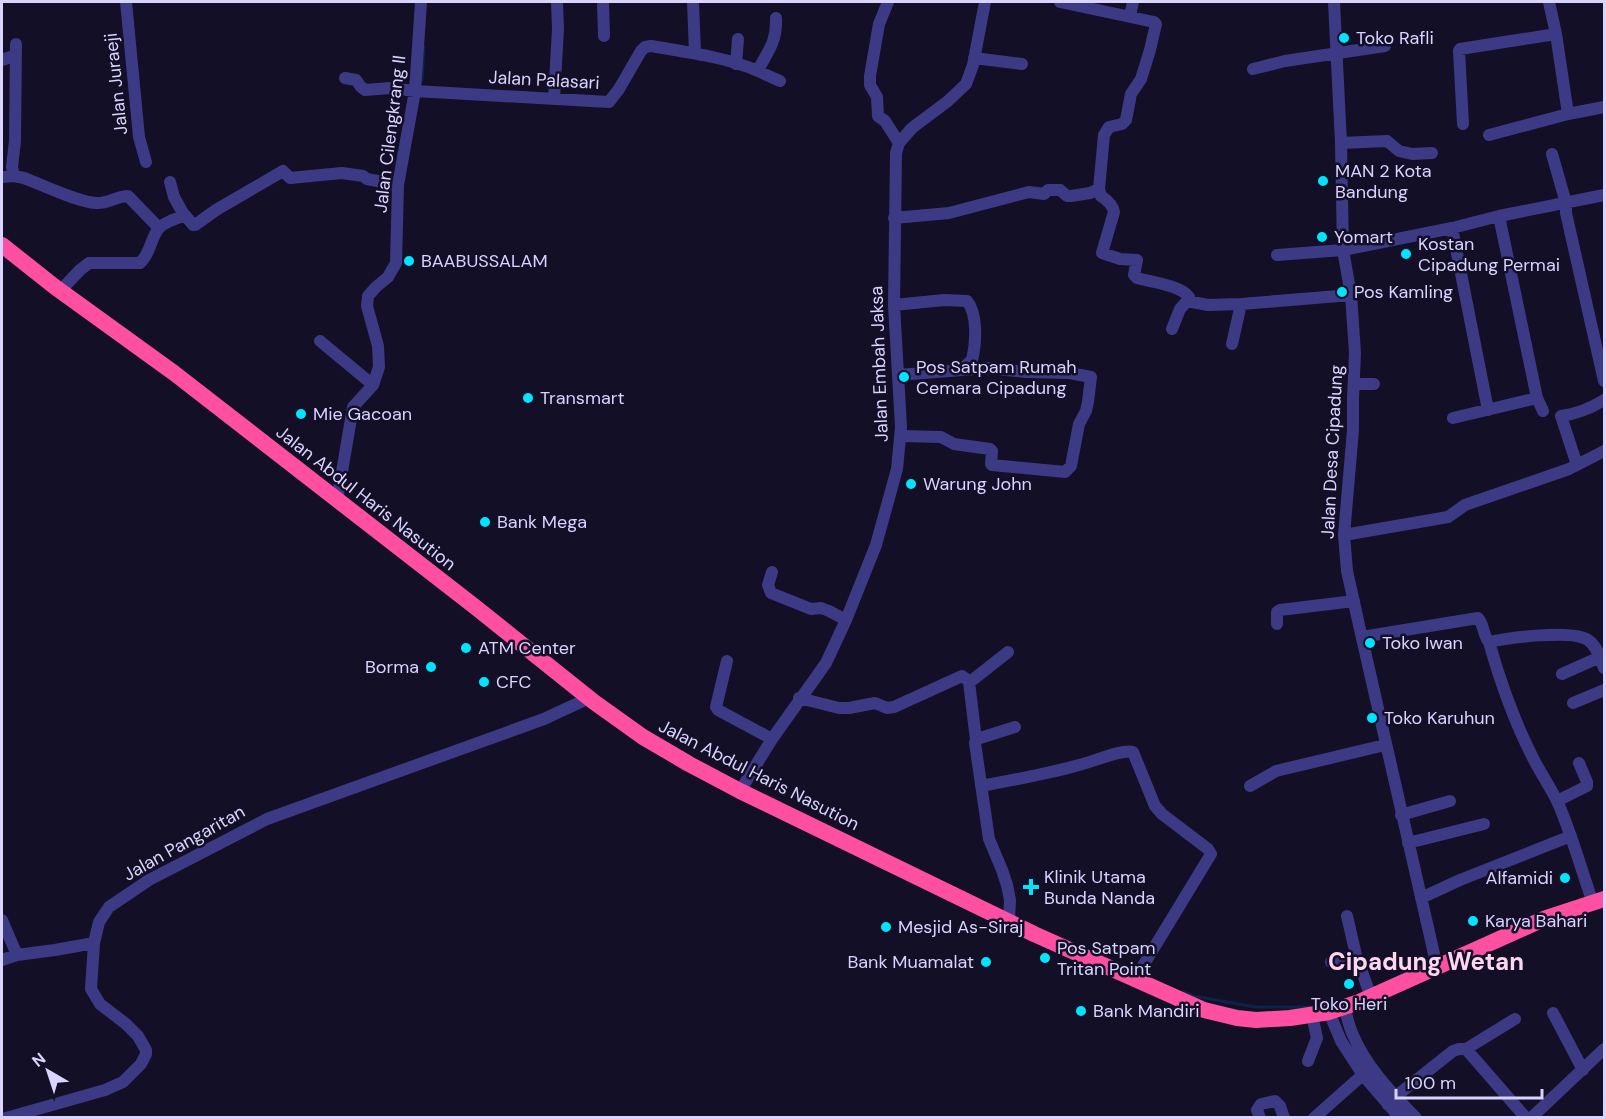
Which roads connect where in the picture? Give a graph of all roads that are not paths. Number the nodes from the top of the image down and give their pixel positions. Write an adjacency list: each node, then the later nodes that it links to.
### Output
1 (126, 2): 39 (street, Jalan Juraeji)
2 (422, 2): 29 (street, Jalan Cilengkrang II)
3 (557, 2): 30 (street)
4 (603, 2): 16 (street)
5 (693, 2): 19 (street)
6 (888, 2): 35 (street)
7 (985, 2): 21 (street)
8 (1060, 2): 12 (street)
9 (1133, 2): 13 (street)
10 (1334, 2): 20 (street, Jalan Desa Cipadung)
11 (1549, 2): 15 (street)
12 (1082, 3): 13 (street)
13 (1130, 16): 43 (street)
14 (776, 18): 26 (street)
15 (1556, 34): 32 (street); 33 (street)
16 (604, 36)
17 (738, 39): 23 (street)
18 (1385, 46): 20 (street)
19 (695, 53): 23 (street, Jalan Palasari); 30 (street, Jalan Palasari)
20 (1337, 53): 25 (street); 36 (street, Jalan Desa Cipadung)
21 (974, 58): 24 (street); 35 (street)
22 (2, 60): 40 (street)
23 (736, 64): 26 (street, Jalan Palasari)
24 (1022, 64)
25 (1253, 69)
26 (758, 70): 28 (street, Jalan Palasari)
27 (345, 78): 29 (street, Jalan Palasari)
28 (780, 81)
29 (415, 91): 30 (street, Jalan Palasari); 42 (street, Jalan Cilengkrang II)
30 (554, 99)
31 (1605, 107): 32 (street)
32 (1568, 114): 34 (street)
33 (1463, 124)
34 (1489, 135)
35 (899, 143): 48 (street, Jalan Embah Jaksa)
36 (1341, 143): 37 (street); 52 (street, Jalan Desa Cipadung)
37 (1432, 153)
38 (1552, 154): 45 (street)
39 (146, 162)
40 (8, 176): 49 (street)
41 (170, 182): 46 (street)
42 (398, 185): 46 (street); 67 (street, Jalan Cilengkrang II)
43 (1100, 189): 48 (street); 56 (street)
44 (1605, 195): 45 (street)
45 (1566, 203): 47 (street); 64 (street)
46 (184, 215): 49 (street)
47 (1500, 216): 50 (street); 68 (street)
48 (894, 218): 58 (street, Jalan Embah Jaksa)
49 (159, 228): 54 (street)
50 (1452, 228): 52 (street); 70 (street)
51 (2, 246): 54 (highway, Jalan Abdul Haris Nasution)
52 (1343, 250): 53 (street); 55 (street, Jalan Desa Cipadung)
53 (1277, 255)
54 (60, 291): 76 (highway, Jalan Abdul Haris Nasution)
55 (1351, 295): 57 (street); 65 (street, Jalan Desa Cipadung)
56 (1189, 301): 57 (street); 59 (street)
57 (1241, 304): 61 (street)
58 (894, 305): 62 (street); 63 (street, Jalan Embah Jaksa)
59 (1172, 329)
60 (320, 341): 67 (street)
61 (1232, 344)
62 (962, 370): 63 (street); 73 (street)
63 (898, 375): 73 (street, Jalan Embah Jaksa)
64 (1605, 381)
65 (1354, 384): 66 (street); 77 (street, Jalan Desa Cipadung)
66 (1374, 384)
67 (373, 386): 76 (street)
68 (1537, 398): 70 (street); 71 (street)
69 (1605, 399): 75 (street)
70 (1488, 410): 72 (street)
71 (1543, 411)
72 (1454, 418)
73 (901, 436): 80 (street, Jalan Embah Jaksa)
74 (1605, 451): 75 (street)
75 (1577, 465): 77 (street)
76 (337, 501): 90 (highway, Jalan Abdul Haris Nasution)
77 (1347, 534): 79 (street, Jalan Desa Cipadung)
78 (772, 572): 80 (street)
79 (1354, 601): 81 (street); 82 (street, Jalan Desa Cipadung)
80 (846, 620): 91 (street, Jalan Embah Jaksa)
81 (1277, 624)
82 (1362, 638): 83 (street); 96 (street, Jalan Desa Cipadung)
83 (1489, 642): 86 (street); 102 (street)
84 (1008, 652): 88 (street)
85 (727, 661): 94 (street)
86 (1602, 663): 87 (street)
87 (1562, 674)
88 (969, 682): 91 (street); 95 (street)
89 (1605, 690): 92 (street)
90 (589, 698): 100 (highway, Jalan Abdul Haris Nasution); 112 (street, Jalan Pangaritan)
91 (799, 699): 94 (street, Jalan Embah Jaksa)
92 (1573, 703)
93 (1016, 727): 95 (street)
94 (772, 739): 100 (street, Jalan Embah Jaksa)
95 (976, 740): 98 (street)
96 (1385, 745): 99 (street); 103 (street, Jalan Desa Cipadung)
97 (1579, 763): 102 (street)
98 (981, 786): 111 (street); 118 (street)
99 (1250, 786)
100 (741, 791): 111 (highway, Jalan Abdul Haris Nasution)
101 (1450, 801): 103 (street)
102 (1557, 801): 105 (street)
103 (1401, 815): 106 (street, Jalan Desa Cipadung)
104 (1484, 824): 106 (street)
105 (1571, 836): 107 (street); 108 (street)
106 (1408, 843): 107 (street, Jalan Desa Cipadung)
107 (1421, 898): 117 (street, Jalan Desa Cipadung)
108 (1599, 901): 117 (highway, Jalan Abdul Haris Nasution)
109 (1347, 916): 114 (street)
110 (2, 920): 113 (street)
111 (1010, 921): 118 (highway, Jalan Abdul Haris Nasution)
112 (83, 945): 113 (street); 130 (street, Jalan Pangaritan)
113 (17, 955): 115 (street)
114 (1356, 955): 116 (street); 119 (street)
115 (2, 960)
116 (1331, 963)
117 (1437, 967): 119 (highway, Jalan Abdul Haris Nasution)
118 (1136, 979): 122 (highway, Jalan Abdul Haris Nasution)
119 (1371, 996): 120 (highway, Jalan Abdul Haris Nasution)
120 (1337, 1010): 122 (highway, Jalan Abdul Haris Nasution); 128 (street)
121 (1553, 1013): 127 (street)
122 (1312, 1015): 126 (street)
123 (1515, 1019): 124 (street)
124 (1466, 1049): 129 (street); 136 (street)
125 (1605, 1049): 127 (street)
126 (1308, 1061)
127 (1583, 1070): 137 (street)
128 (1367, 1071): 129 (street); 133 (street)
129 (1391, 1101): 134 (street); 135 (street)
130 (6, 1118)
131 (1260, 1118): 132 (street)
132 (1284, 1118)
133 (1314, 1118)
134 (1400, 1118)
135 (1416, 1118)
136 (1526, 1118)
137 (1531, 1118)

